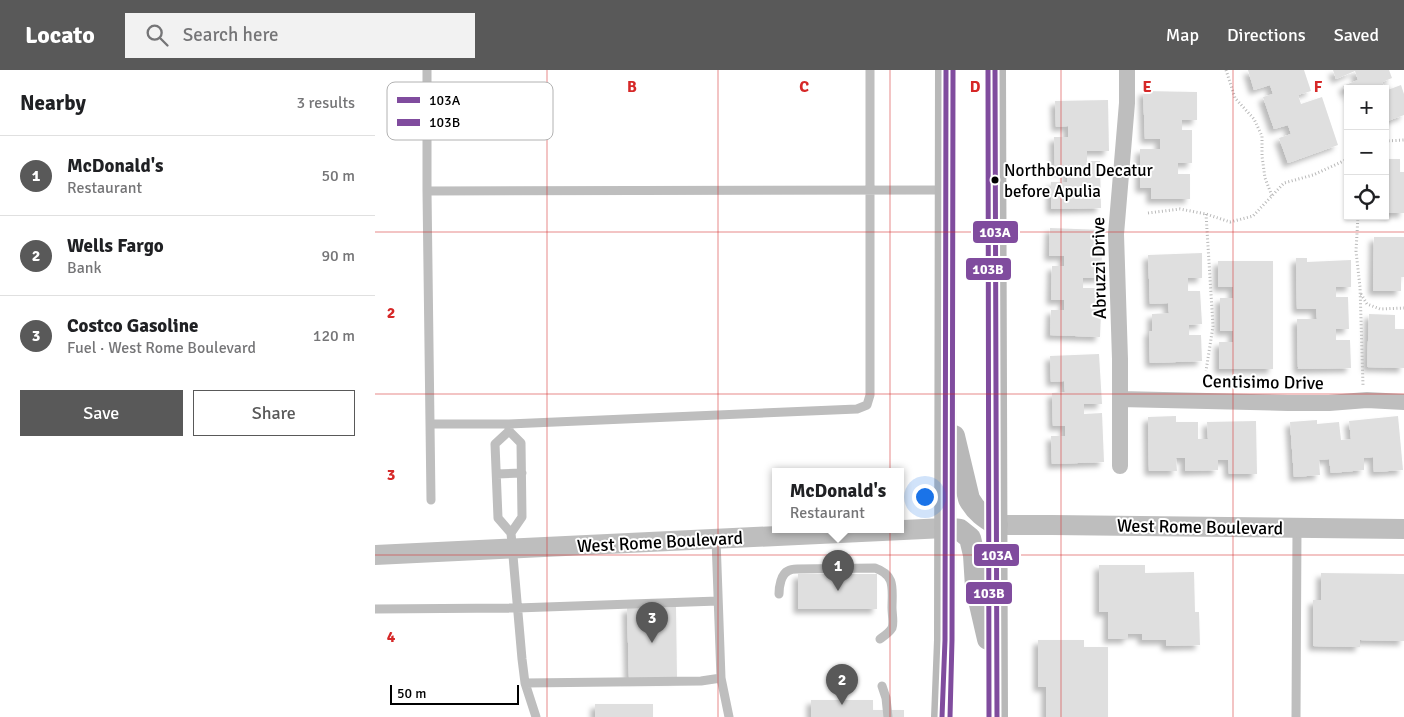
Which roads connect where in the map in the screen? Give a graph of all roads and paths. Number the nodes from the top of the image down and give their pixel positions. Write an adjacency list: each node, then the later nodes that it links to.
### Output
1 (870, 70): 10 (lane)
2 (946, 70): 11 (main road)
3 (995, 70): 30 (main road)
4 (1127, 70): 21 (street, Abruzzi Drive)
5 (1226, 70): 13 (path)
6 (427, 140): 12 (lane)
7 (1404, 140): 8 (path)
8 (1389, 141)
9 (1344, 161): 13 (path)
10 (870, 190): 11 (lane); 12 (lane); 25 (lane)
11 (946, 190): 22 (main road)
12 (427, 191): 24 (lane)
13 (1272, 196): 15 (path)
14 (1148, 213): 15 (path)
15 (1206, 214): 19 (path)
16 (1358, 220): 17 (path)
17 (1360, 294): 18 (path); 20 (path)
18 (1404, 308)
19 (1207, 372)
20 (1363, 386)
21 (1120, 399): 23 (street, Centisimo Drive); 26 (street, Abruzzi Drive)
22 (946, 401): 30 (main road); 31 (main road)
23 (1404, 402)
24 (430, 424): 25 (lane); 29 (lane)
25 (509, 428): 27 (lane); 28 (lane)
26 (1120, 466)
27 (522, 473): 28 (lane); 37 (lane)
28 (497, 474): 37 (lane)
29 (431, 500)
30 (997, 525): 32 (street, West Rome Boulevard); 45 (main road)
31 (945, 528): 34 (street, West Rome Boulevard); 45 (main road); 51 (main road)
32 (1297, 528): 33 (street, West Rome Boulevard); 53 (lane)
33 (1404, 529)
34 (904, 530)
35 (830, 533): 36 (street, West Rome Boulevard)
36 (716, 538): 37 (street, West Rome Boulevard); 40 (lane)
37 (512, 541): 38 (street, West Rome Boulevard); 41 (lane)
38 (375, 555)
39 (779, 594): 43 (lane)
40 (718, 601): 41 (lane); 44 (lane)
41 (517, 608): 42 (lane); 46 (lane)
42 (375, 609)
43 (880, 639)
44 (721, 678): 46 (lane); 49 (lane)
45 (997, 679): 52 (main road)
46 (525, 683): 48 (lane)
47 (882, 686): 50 (lane)
48 (536, 717)
49 (729, 717)
50 (888, 717)
51 (942, 717)
52 (997, 717)
53 (1296, 717)

